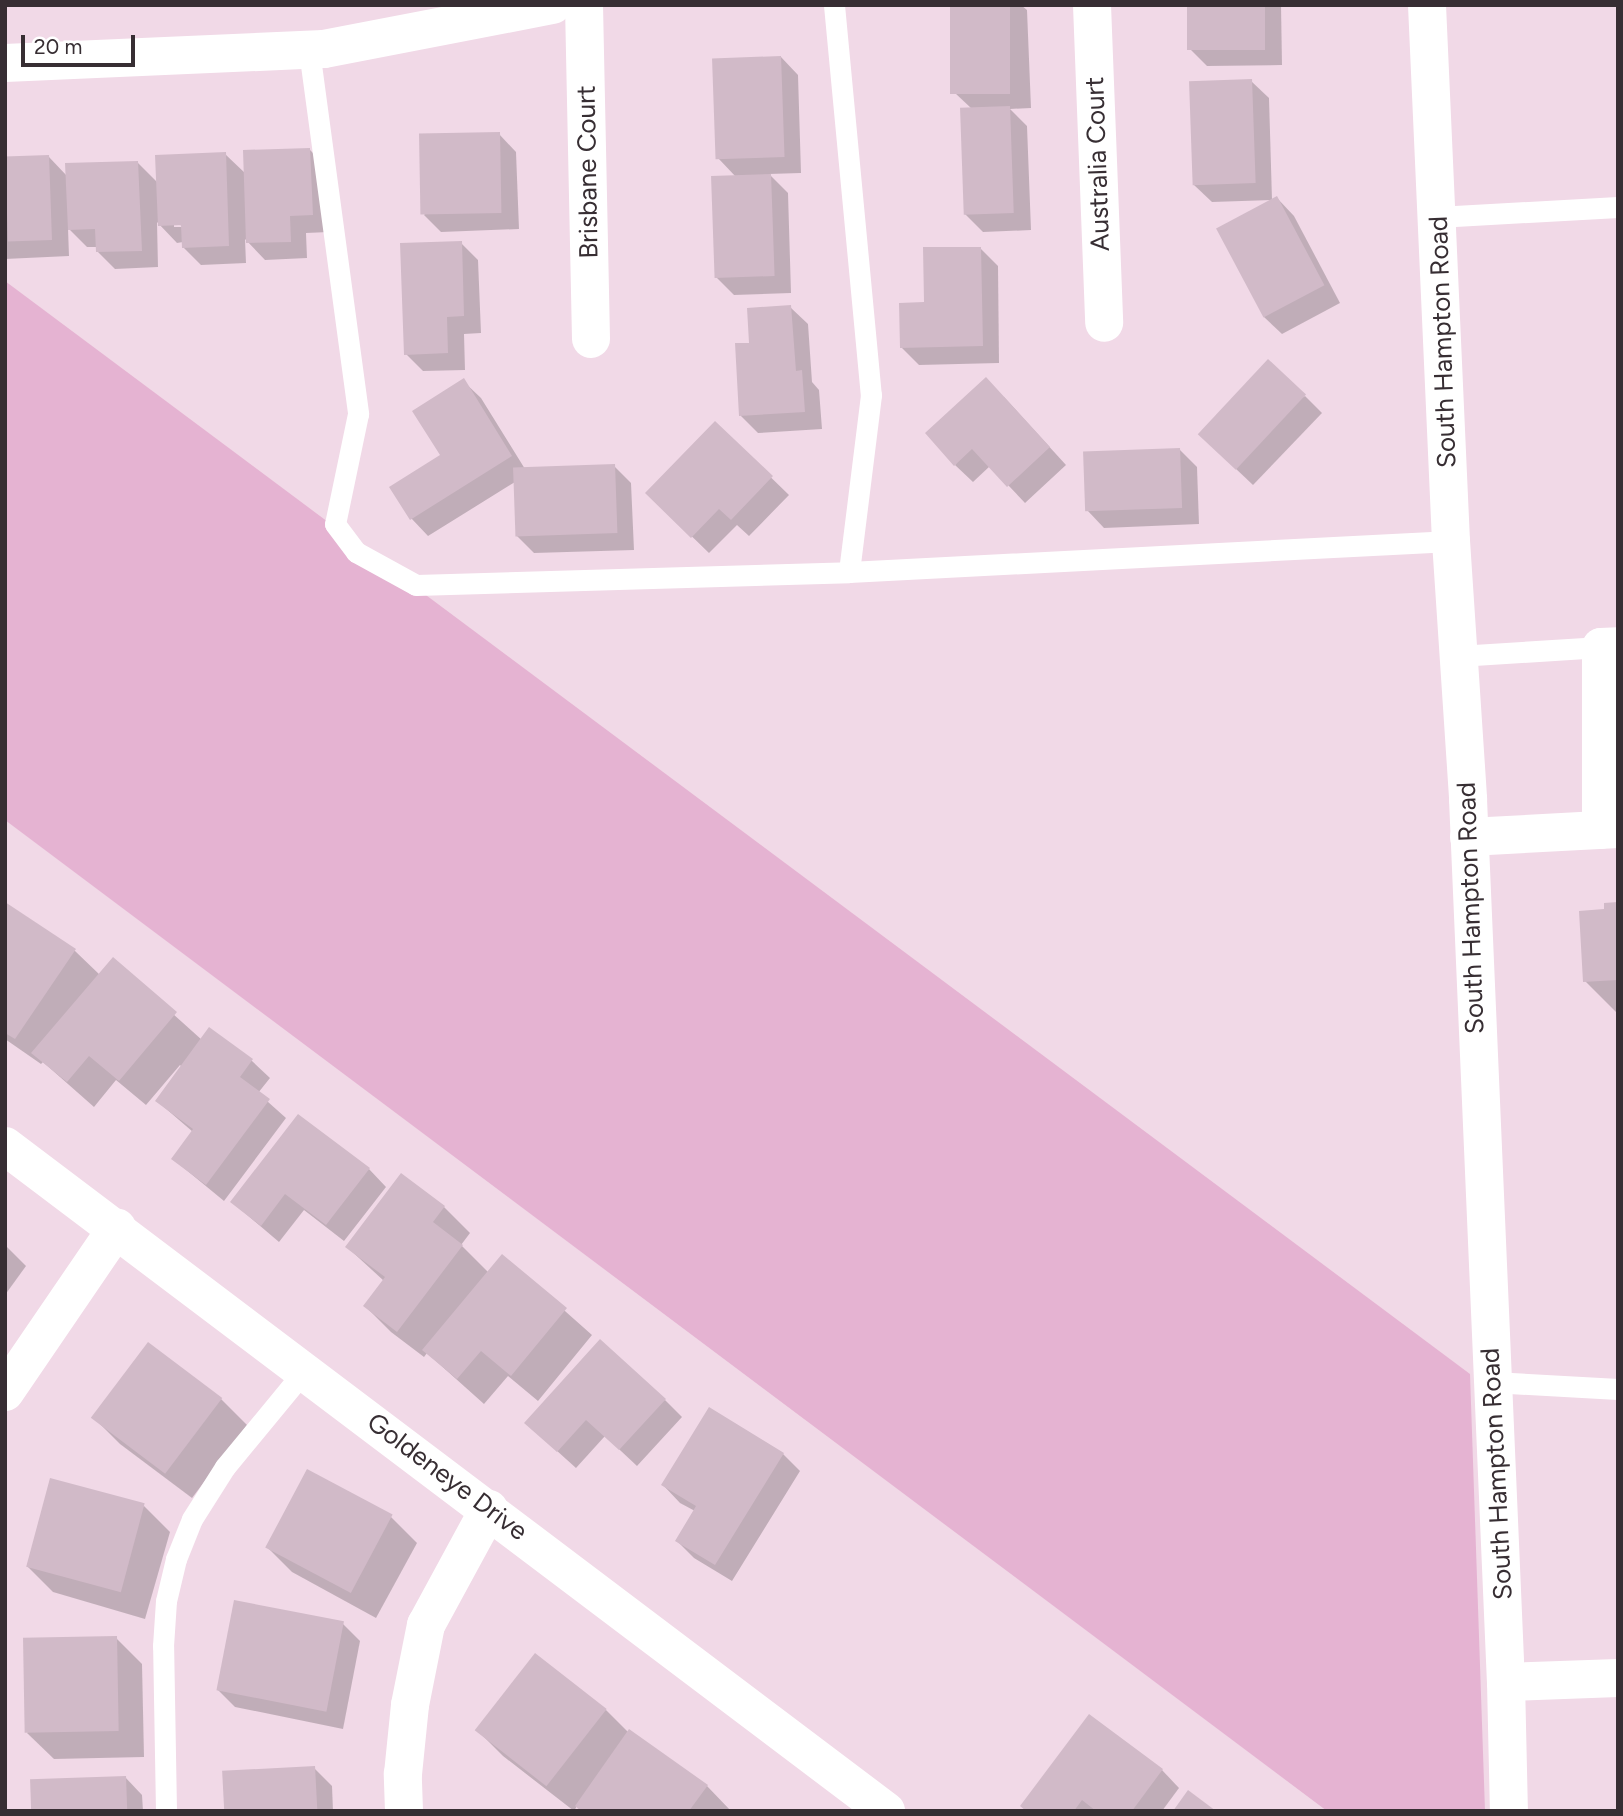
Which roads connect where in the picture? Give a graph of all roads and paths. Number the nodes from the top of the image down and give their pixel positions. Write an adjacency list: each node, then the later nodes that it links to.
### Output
1 (553, 5): 6 (street)
2 (584, 5): 11 (street, Brisbane Court)
3 (835, 5): 13 (lane)
4 (1092, 5): 10 (street, Australia Court)
5 (1427, 5): 9 (street, South Hampton Road)
6 (309, 50): 7 (street); 13 (lane)
7 (5, 63)
8 (1618, 207): 9 (lane)
9 (1437, 217): 12 (street, South Hampton Road)
10 (1104, 323)
11 (591, 339)
12 (1451, 541): 13 (lane); 15 (street, South Hampton Road)
13 (849, 572)
14 (1609, 647): 15 (lane); 16 (street)
15 (1458, 656): 17 (street, South Hampton Road)
16 (1609, 830): 17 (street)
17 (1468, 837): 21 (street, South Hampton Road)
18 (5, 1146): 19 (street, Goldeneye Drive)
19 (117, 1228): 20 (street, Goldeneye Drive); 23 (street)
20 (305, 1370): 24 (street, Goldeneye Drive); 27 (lane)
21 (1492, 1382): 22 (lane); 26 (street, South Hampton Road)
22 (1618, 1389)
23 (5, 1392)
24 (489, 1508): 28 (street); 29 (street, Goldeneye Drive)
25 (1618, 1678): 26 (street)
26 (1506, 1682): 30 (street, South Hampton Road)
27 (166, 1811)
28 (404, 1811)
29 (886, 1811)
30 (1509, 1811)

